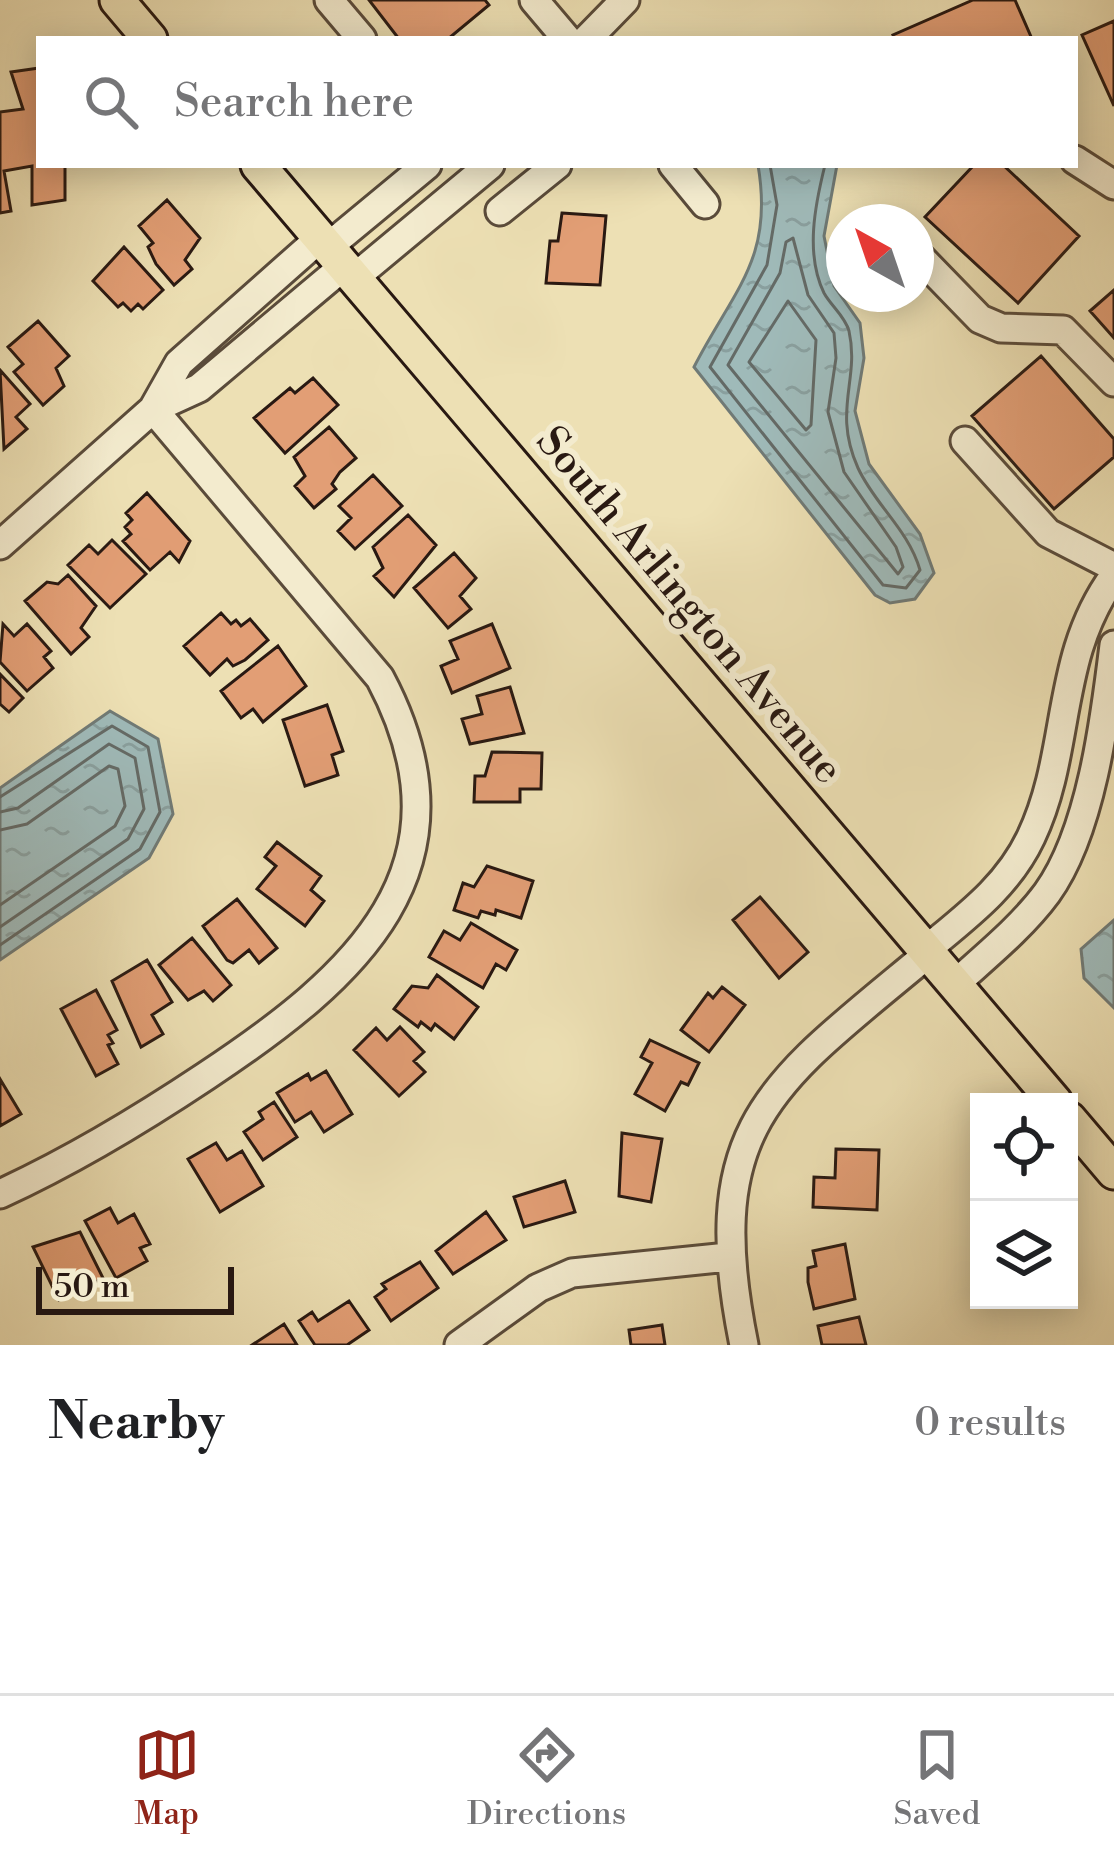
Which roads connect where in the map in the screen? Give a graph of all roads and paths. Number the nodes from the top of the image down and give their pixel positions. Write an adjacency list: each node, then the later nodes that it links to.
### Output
1 (117, 0): 5 (main road)
2 (329, 0): 6 (street)
3 (534, 0): 7 (street)
4 (625, 0): 8 (street)
5 (147, 36)
6 (359, 36)
7 (564, 36)
8 (590, 36)
9 (1078, 162): 15 (street)
10 (261, 168): 18 (main road, South Arlington Avenue)
11 (424, 168): 18 (street)
12 (553, 168): 17 (street)
13 (675, 168): 16 (street)
14 (478, 169): 18 (street)
15 (1114, 185)
16 (705, 204)
17 (500, 212)
18 (336, 257): 21 (street); 27 (main road, South Arlington Avenue)
19 (934, 273): 20 (street)
20 (1114, 382)
21 (153, 409): 23 (street); 32 (street)
22 (965, 441): 24 (street)
23 (0, 545)
24 (1114, 567)
25 (1114, 576): 27 (street)
26 (1114, 645): 28 (street)
27 (928, 951): 28 (main road, South Arlington Avenue); 33 (street)
28 (955, 985): 29 (main road, South Arlington Avenue)
29 (1047, 1093)
30 (1078, 1130): 31 (main road)
31 (1114, 1172)
32 (0, 1194)
33 (728, 1257): 34 (street); 35 (street)
34 (459, 1345)
35 (744, 1345)

